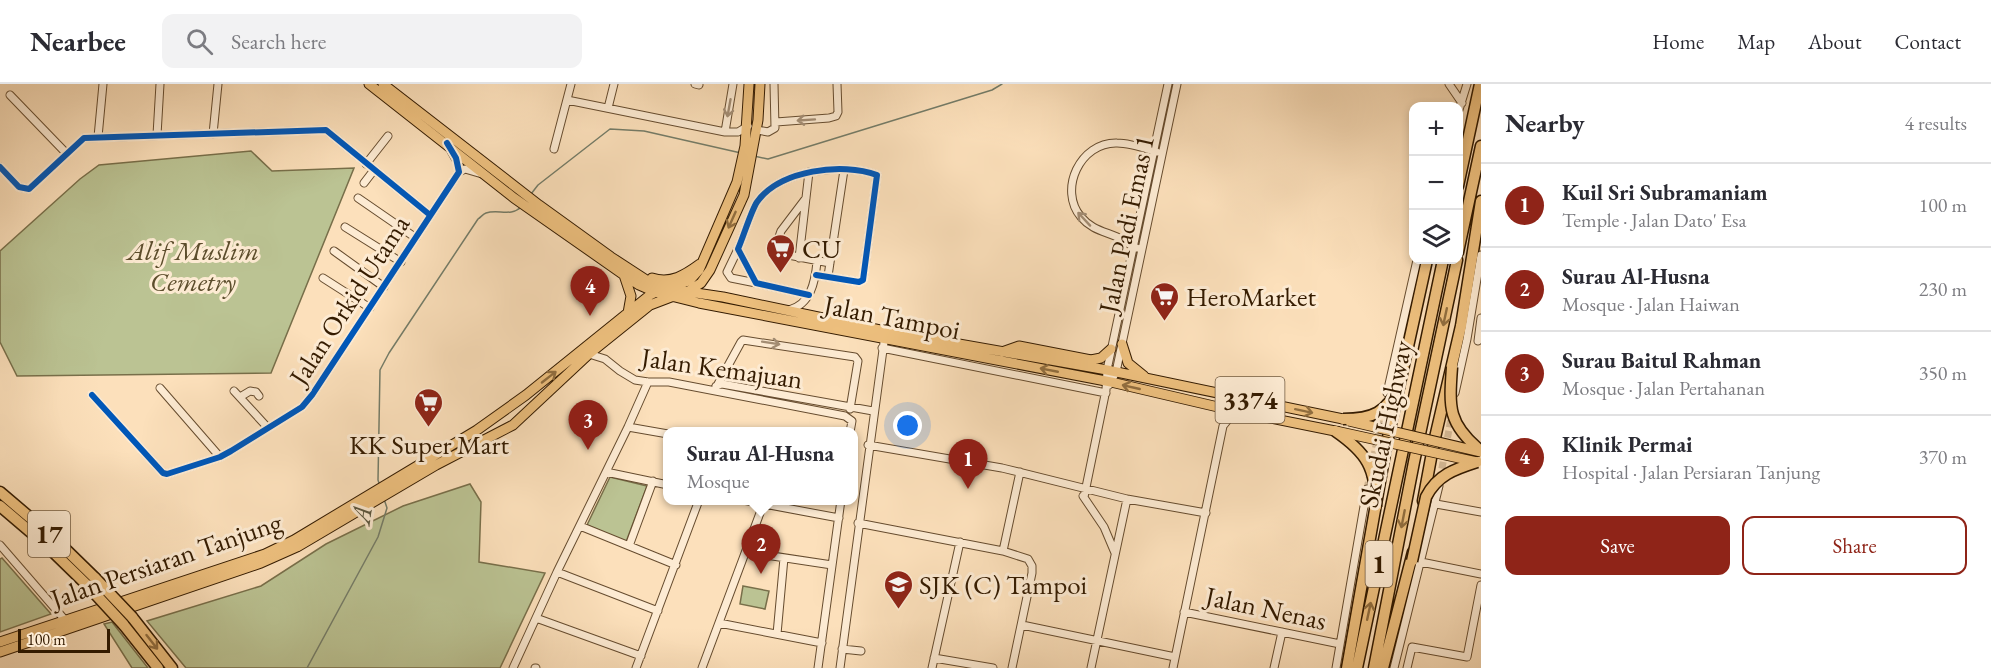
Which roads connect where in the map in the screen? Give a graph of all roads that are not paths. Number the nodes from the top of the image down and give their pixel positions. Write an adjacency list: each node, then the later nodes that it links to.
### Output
1 (103, 84): 33 (street)
2 (160, 84): 30 (street)
3 (218, 84): 29 (street)
4 (369, 84): 34 (main road, Jalan Tampoi / 3374)
5 (383, 84): 51 (main road, Jalan Tampoi / 3374)
6 (571, 84): 19 (street)
7 (614, 84): 23 (street)
8 (733, 84): 28 (street, one-way to 28)
9 (760, 84): 24 (main road)
10 (774, 84): 25 (street)
11 (837, 84): 25 (street, one-way to 25)
12 (1168, 84): 38 (street, Jalan Padi Emas 1)
13 (1177, 84): 39 (street, Jalan Padi Emas 1)
14 (1449, 84): 21 (street)
15 (1467, 84): 22 (street)
16 (1480, 84): 20 (highway)
17 (748, 87): 26 (main road)
18 (10, 95): 40 (street)
19 (567, 100): 23 (street); 37 (street)
20 (1476, 101): 32 (highway); 41 (highway)
21 (1461, 102)
22 (1462, 102)
23 (608, 108): 28 (street)
24 (758, 120): 26 (street); 27 (main road)
25 (776, 122): 27 (street)
26 (747, 127): 28 (street); 36 (main road)
27 (757, 130): 36 (main road)
28 (725, 132)
29 (213, 134): 30 (street); 42 (street)
30 (157, 135): 33 (street)
31 (388, 136): 42 (street)
32 (1463, 136)
33 (98, 137): 40 (street)
34 (447, 144): 47 (street); 49 (main road, Jalan Tampoi / 3374)
35 (1481, 146): 60 (highway)
36 (749, 147): 44 (main road)
37 (554, 149)
38 (1154, 151): 39 (street); 62 (street, Jalan Padi Emas 1); 62 (street, one-way to 38)
39 (1162, 153): 64 (street, Jalan Padi Emas 1)
40 (67, 154): 43 (street)
41 (1463, 162)
42 (366, 164): 45 (street)
43 (0, 167)
44 (745, 167): 53 (main road); 71 (main road)
45 (374, 170): 50 (street); 58 (street)
46 (844, 170): 48 (street); 72 (street); 80 (street)
47 (459, 172): 49 (street); 58 (street, Jalan Orkid Utama)
48 (809, 172): 54 (street); 56 (street)
49 (487, 176): 51 (main road, Jalan Tampoi / 3374)
50 (364, 183)
51 (517, 194): 57 (main road, Jalan Tampoi / 3374)
52 (358, 198): 61 (street)
53 (742, 198): 56 (street); 77 (main road, one-way to 77)
54 (806, 198): 68 (street); 68 (street)
55 (1481, 201): 104 (highway)
56 (756, 206): 63 (street)
57 (537, 209): 67 (main road, Jalan Tampoi / 3374); 78 (main road, Jalan Tampoi / 3374)
58 (430, 215): 61 (street, Jalan Orkid Utama)
59 (345, 227): 69 (street)
60 (1463, 229)
61 (416, 238): 69 (street, Jalan Orkid Utama)
62 (1134, 247): 64 (street); 100 (street, Jalan Padi Emas 1)
63 (738, 249): 82 (street); 82 (street)
64 (1143, 249): 99 (street, Jalan Padi Emas 1)
65 (334, 251): 83 (street)
66 (1481, 255): 96 (street)
67 (610, 257): 71 (main road); 86 (main road, Jalan Tampoi / 3374)
68 (799, 258): 70 (street)
69 (400, 262): 83 (street, Jalan Orkid Utama)
70 (817, 262): 72 (street); 79 (street)
71 (702, 263): 86 (main road)
72 (830, 263): 80 (street)
73 (1416, 264): 114 (street)
74 (1426, 264): 110 (highway)
75 (1442, 264): 208 (highway, Skudai Highway / 1, one-way to 75)
76 (1456, 264): 209 (highway, Skudai Highway / 1, one-way to 209)
77 (710, 270): 85 (main road); 88 (main road)
78 (624, 275): 84 (main road, Jalan Tampoi / 3374); 92 (main road)
79 (816, 275): 80 (street); 87 (street)
80 (828, 276)
81 (323, 278): 90 (street)
82 (756, 283): 87 (street)
83 (384, 288): 90 (street, Jalan Orkid Utama)
84 (655, 292): 86 (main road, Jalan Tampoi / 3374); 92 (main road, Jalan Persiaran Tanjung)
85 (689, 292): 86 (main road, Jalan Persiaran Tanjung); 88 (main road, Jalan Tampoi / 3374)
86 (670, 293): 89 (main road, Jalan Tampoi / 3374); 93 (main road, Jalan Persiaran Tanjung)
87 (809, 295): 91 (street)
88 (723, 297): 91 (main road, Jalan Tampoi / 3374)
89 (694, 302): 93 (main road); 95 (main road, Jalan Tampoi / 3374)
90 (370, 308): 129 (street, Jalan Orkid Utama)
91 (787, 311): 95 (main road, Jalan Tampoi / 3374)
92 (628, 313): 123 (main road, Jalan Persiaran Tanjung, one-way to 92)
93 (640, 314): 98 (main road, Jalan Persiaran Tanjung)
94 (1481, 318): 97 (street)
95 (884, 339): 101 (main road, Jalan Tampoi / 3374); 109 (main road, Jalan Tampoi / 3374); 121 (street)
96 (1467, 339): 97 (street); 115 (street)
97 (1479, 342)
98 (604, 343): 102 (main road, Jalan Persiaran Tanjung); 103 (street, Jalan Kemajuan)
99 (1122, 344): 105 (street, Jalan Padi Emas 1); 106 (main road)
100 (1111, 349): 101 (main road); 105 (street, Jalan Padi Emas 1)
101 (1002, 352): 105 (main road, Jalan Tampoi / 3374)
102 (589, 354): 103 (street, Jalan Kemajuan); 125 (main road, Jalan Persiaran Tanjung)
103 (605, 359): 107 (street, Jalan Kemajuan)
104 (1452, 368): 135 (highway, bridge); 137 (highway, bridge)
105 (1111, 371): 106 (main road, Jalan Tampoi / 3374); 109 (street)
106 (1151, 380): 124 (main road, Jalan Tampoi / 3374, one-way to 124)
107 (648, 382): 112 (street, Jalan Kemajuan); 127 (street)
108 (718, 384): 112 (street, Jalan Kemajuan); 120 (street, Jalan Kemajuan); 120 (street, one-way to 120)
109 (1107, 386): 119 (main road, Jalan Tampoi / 3374, one-way to 109); 144 (street)
110 (1400, 386): 124 (highway, bridge); 130 (highway, bridge)
111 (160, 388): 136 (street)
112 (708, 390): 128 (street)
113 (234, 391): 118 (street)
114 (1387, 393)
115 (1455, 393)
116 (92, 395): 136 (street, Jalan Orkid Utama)
117 (259, 396): 118 (street)
118 (240, 397): 129 (street)
119 (1216, 406): 122 (main road, Jalan Tampoi / 3374); 126 (street)
120 (850, 408): 121 (street, Jalan Kemajuan)
121 (873, 411): 134 (street)
122 (1235, 411): 126 (street); 131 (main road, Jalan Tampoi / 3374)
123 (503, 412): 125 (main road); 177 (main road, Jalan Persiaran Tanjung)
124 (1340, 419): 130 (main road, Jalan Tampoi / 3374, bridge)
125 (513, 425): 189 (main road, Jalan Persiaran Tanjung)
126 (1223, 426): 156 (street)
127 (628, 427): 132 (street); 138 (street)
128 (851, 427)
129 (268, 428): 136 (street, Jalan Orkid Utama)
130 (1390, 430): 133 (highway, bridge); 135 (main road, Jalan Tampoi / 3374, bridge)
131 (1333, 431): 133 (main road, Jalan Tampoi / 3374, bridge); 154 (highway, bridge)
132 (663, 433)
133 (1388, 442): 135 (main road, Jalan Tampoi / 3374, bridge); 154 (highway, bridge)
134 (868, 445): 139 (street); 158 (street)
135 (1433, 447): 137 (main road, 3374, bridge); 167 (highway, bridge)
136 (220, 457)
137 (1480, 457): 167 (highway, bridge)
138 (606, 472): 140 (street); 159 (street)
139 (1020, 472): 142 (street); 163 (street)
140 (652, 482): 141 (street); 161 (street)
141 (663, 484)
142 (1071, 484): 144 (street); 147 (street)
143 (1439, 486): 149 (street)
144 (1086, 488): 147 (street); 148 (street)
145 (1367, 489): 186 (street)
146 (0, 492): 172 (highway, 17)
147 (1084, 497): 165 (street)
148 (1127, 499): 156 (street); 165 (street)
149 (1436, 504): 155 (street); 167 (street)
150 (698, 505): 168 (street)
151 (763, 505): 157 (street); 164 (street)
152 (841, 505): 157 (street)
153 (0, 506): 172 (highway, 17)
154 (1376, 507): 207 (highway)
155 (1481, 512)
156 (1206, 513): 175 (street)
157 (839, 518): 169 (street)
158 (858, 524): 160 (street); 187 (street)
159 (580, 526): 161 (street); 170 (street)
160 (960, 542): 163 (street); 192 (street)
161 (629, 546): 168 (street)
162 (1, 547): 177 (street)
163 (1003, 551): 180 (street)
164 (746, 552): 166 (street); 179 (street)
165 (1115, 553): 183 (street)
166 (784, 558): 169 (street); 182 (street)
167 (1416, 561): 171 (street); 210 (highway); 211 (street)
168 (676, 565): 174 (street)
169 (832, 565): 185 (street)
170 (557, 572): 174 (street); 176 (street)
171 (1481, 574)
172 (91, 582): 178 (highway, 17, bridge)
173 (1481, 585): 212 (street)
174 (658, 611): 190 (street)
175 (1184, 612): 181 (street, Jalan Nenas); 191 (street)
176 (536, 618): 190 (street); 196 (street)
177 (65, 620): 184 (main road, Jalan Persiaran Tanjung)
178 (128, 620): 194 (highway, 17); 195 (highway, 17, one-way to 195)
179 (719, 623): 182 (street); 197 (street)
180 (1022, 625): 183 (street); 202 (street)
181 (1282, 632): 186 (street, Jalan Nenas); 205 (street)
182 (777, 634): 185 (street)
183 (1097, 639): 191 (street); 203 (street)
184 (0, 642)
185 (822, 643): 198 (street)
186 (1340, 644): 206 (street)
187 (842, 649): 188 (street); 199 (street)
188 (861, 651)
189 (0, 652)
190 (641, 656): 193 (street)
191 (1175, 657): 204 (street)
192 (934, 658): 200 (street); 201 (street)
193 (638, 667)
194 (158, 668)
195 (172, 668)
196 (513, 668)
197 (702, 668)
198 (818, 668)
199 (840, 668)
200 (932, 668)
201 (993, 668)
202 (1012, 668)
203 (1091, 668)
204 (1173, 668)
205 (1274, 668)
206 (1336, 668)
207 (1347, 668)
208 (1357, 668)
209 (1374, 668)
210 (1383, 668)
211 (1394, 668)
212 (1407, 668)

